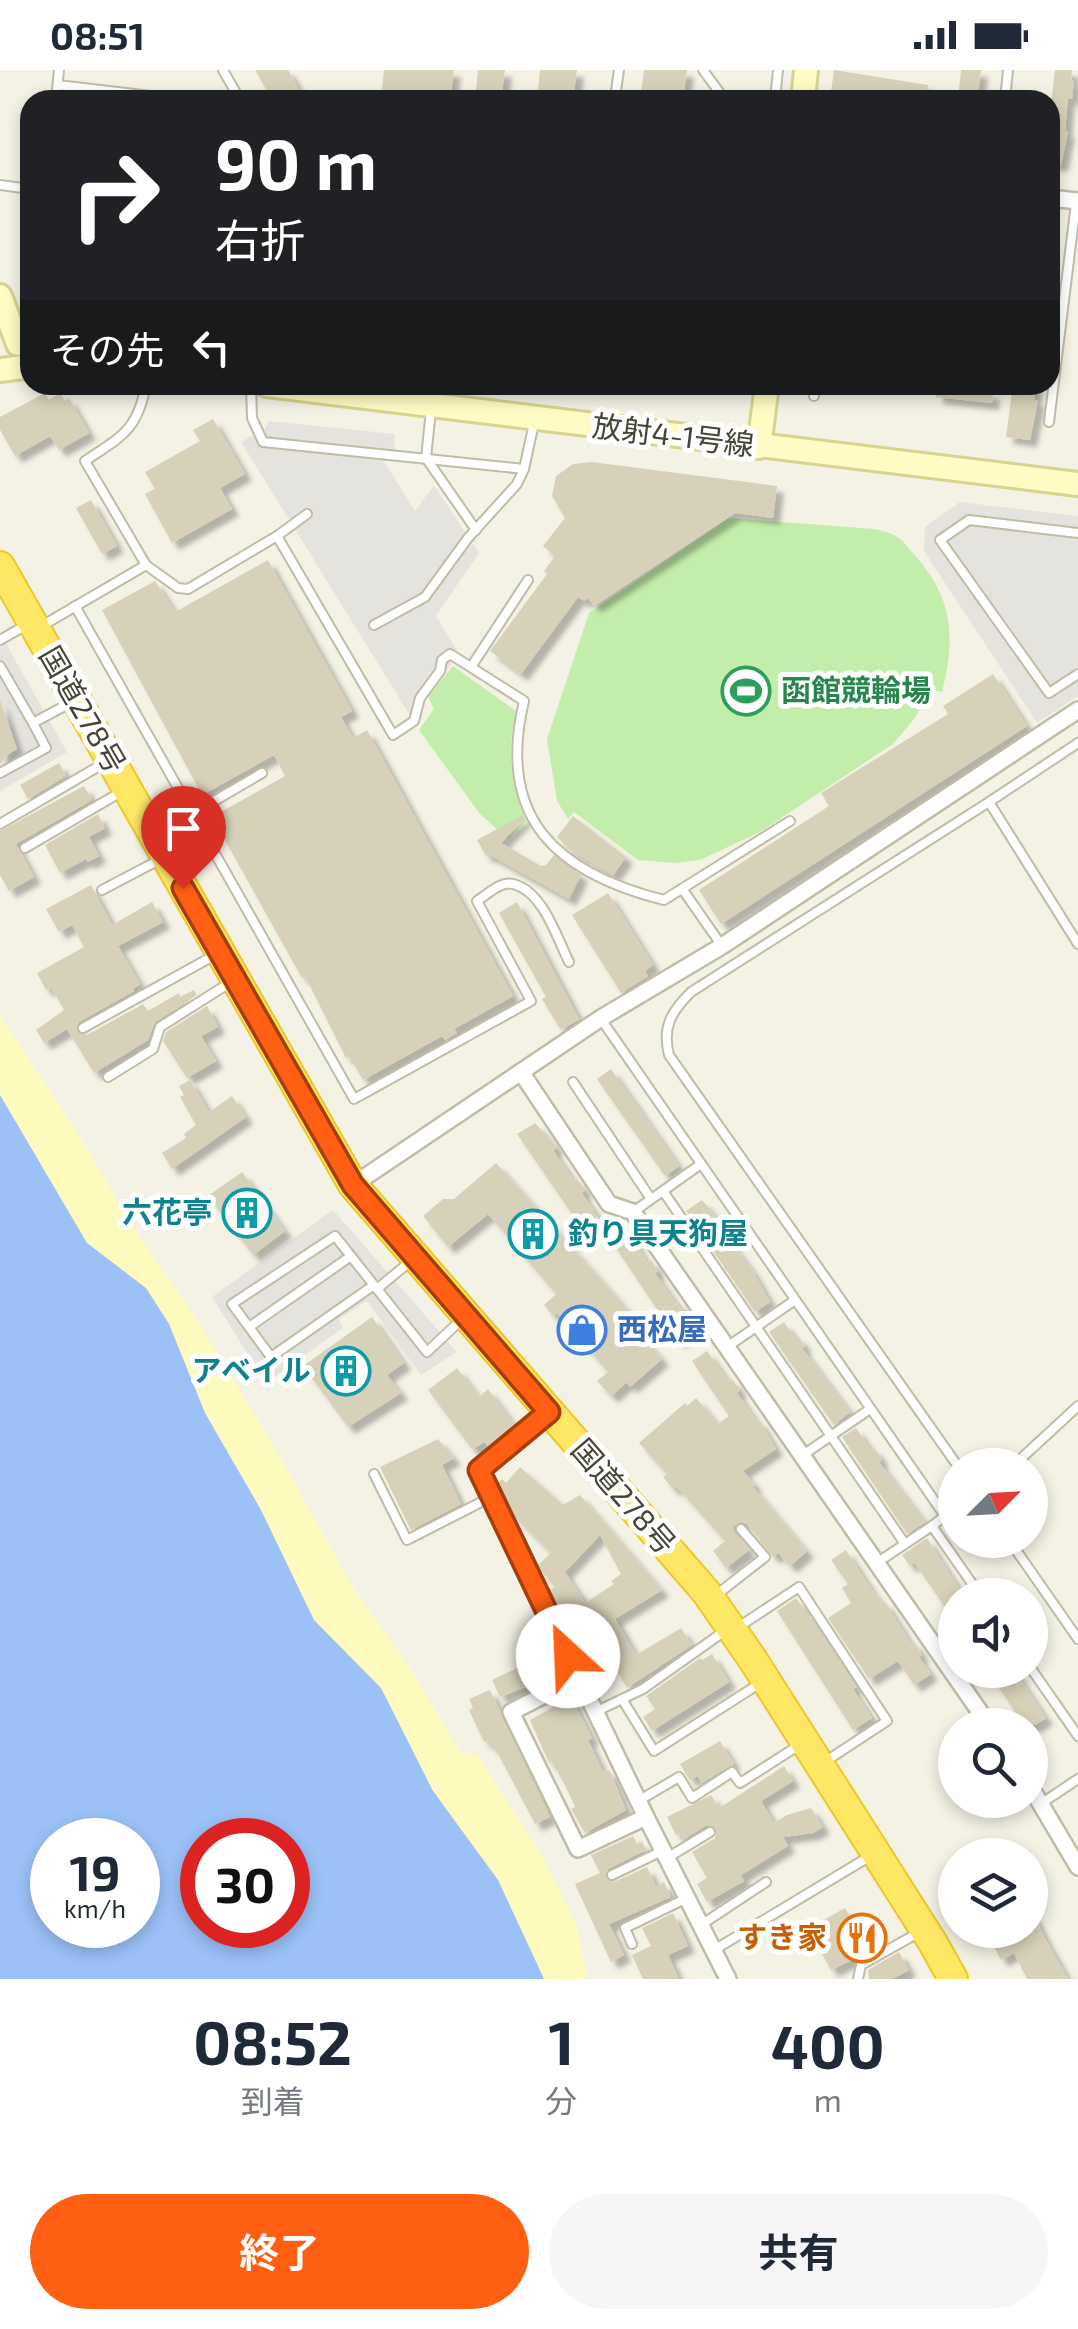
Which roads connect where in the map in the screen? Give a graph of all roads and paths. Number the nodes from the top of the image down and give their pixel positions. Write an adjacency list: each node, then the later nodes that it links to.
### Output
1 (59, 70): 2 (lane)
2 (58, 85): 3 (lane); 4 (lane)
3 (57, 90)
4 (100, 90)
5 (1077, 199): 7 (lane)
6 (0, 296): 8 (street)
7 (1060, 334)
8 (16, 345)
9 (144, 395): 25 (lane)
10 (252, 395): 18 (lane)
11 (346, 395): 14 (street, 放射4-1号線)
12 (766, 395): 17 (street)
13 (1052, 395): 16 (lane)
14 (432, 406): 15 (street, 放射4-1号線); 18 (lane)
15 (535, 419): 17 (street, 放射4-1号線); 19 (lane)
16 (1049, 422)
17 (759, 447): 20 (street, 放射4-1号線)
18 (426, 458): 19 (lane); 22 (lane)
19 (524, 469): 22 (lane)
20 (1078, 484)
21 (307, 514): 24 (lane)
22 (476, 530): 29 (lane)
23 (1078, 533): 34 (lane)
24 (277, 536): 25 (lane); 33 (lane)
25 (146, 565): 28 (lane)
26 (2, 574): 30 (highway, 国道278号)
27 (528, 580): 33 (lane)
28 (75, 606): 30 (lane); 45 (lane)
29 (374, 625)
30 (34, 626): 31 (lane); 36 (highway, 国道278号)
31 (0, 640)
32 (0, 666): 35 (lane)
33 (470, 667): 51 (lane)
34 (1078, 674)
35 (4, 680): 38 (lane)
36 (76, 700): 38 (lane); 40 (highway, 国道278号)
37 (1078, 710): 53 (street)
38 (32, 723): 41 (lane)
39 (1078, 743): 44 (lane)
40 (110, 760): 43 (highway, 国道278号); 47 (lane)
41 (0, 773)
42 (262, 773): 45 (lane)
43 (127, 789): 48 (lane); 49 (highway, 国道278号)
44 (989, 802): 52 (lane); 79 (lane)
45 (192, 814): 55 (lane)
46 (790, 821): 51 (lane)
47 (0, 824)
48 (25, 848)
49 (165, 857): 50 (lane); 54 (highway, 国道278号)
50 (102, 890)
51 (683, 890): 53 (lane)
52 (1078, 944)
53 (722, 946): 57 (street)
54 (219, 952): 56 (highway, 国道278号); 58 (lane)
55 (569, 962)
56 (234, 979): 60 (lane); 63 (highway, 国道278号)
57 (601, 1018): 59 (street); 62 (lane)
58 (83, 1028)
59 (521, 1072): 63 (street); 66 (street)
60 (108, 1076)
61 (573, 1082): 65 (lane)
62 (701, 1164): 64 (lane); 70 (lane)
63 (353, 1185): 68 (highway, 国道278号)
64 (664, 1190): 65 (lane); 73 (lane)
65 (651, 1200): 66 (lane)
66 (633, 1212): 74 (street)
67 (351, 1256): 69 (lane); 72 (lane); 72 (lane)
68 (416, 1257): 69 (lane); 71 (highway, 国道278号)
69 (375, 1287): 71 (lane); 72 (lane)
70 (795, 1300): 73 (lane); 76 (lane)
71 (466, 1315): 77 (highway, 国道278号)
72 (249, 1327)
73 (755, 1327): 74 (lane); 78 (lane)
74 (727, 1346): 81 (street)
75 (1078, 1406): 80 (lane)
76 (870, 1408): 78 (lane); 84 (lane)
77 (549, 1412): 83 (street); 90 (highway, 国道278号)
78 (829, 1436): 81 (lane); 86 (lane)
79 (945, 1448)
80 (1032, 1448)
81 (802, 1454): 88 (street)
82 (374, 1474): 83 (lane)
83 (491, 1497): 93 (street)
84 (932, 1526): 86 (lane); 89 (lane)
85 (741, 1529): 90 (lane)
86 (905, 1544): 88 (lane)
87 (1022, 1558): 92 (lane)
88 (878, 1562): 97 (street)
89 (968, 1578)
90 (711, 1599): 91 (highway, 国道278号)
91 (732, 1629): 94 (highway, 国道278号); 96 (lane); 100 (lane)
92 (1078, 1639)
93 (578, 1678): 98 (street); 106 (street)
94 (765, 1680): 96 (lane); 100 (highway, 国道278号)
95 (1045, 1688): 99 (lane)
96 (622, 1699): 98 (lane)
97 (977, 1708)
98 (595, 1712): 104 (street)
99 (1078, 1736)
100 (812, 1753): 104 (lane); 108 (highway, 国道278号)
101 (1075, 1781): 102 (lane); 103 (lane)
102 (1078, 1793)
103 (1048, 1799)
104 (638, 1801): 106 (street)
105 (1048, 1814): 110 (street)
106 (646, 1818): 109 (street)
107 (710, 1832): 109 (lane)
108 (876, 1853): 115 (highway, 国道278号); 117 (lane)
109 (665, 1855): 111 (lane); 113 (street)
110 (1078, 1868)
111 (612, 1875)
112 (766, 1882): 114 (lane)
113 (687, 1898): 114 (street); 116 (lane)
114 (701, 1925): 117 (street)
115 (925, 1929): 119 (lane); 120 (highway, 国道278号)
116 (632, 1944)
117 (714, 1950): 118 (street)
118 (728, 1979)
119 (858, 1979)
120 (953, 1979)

